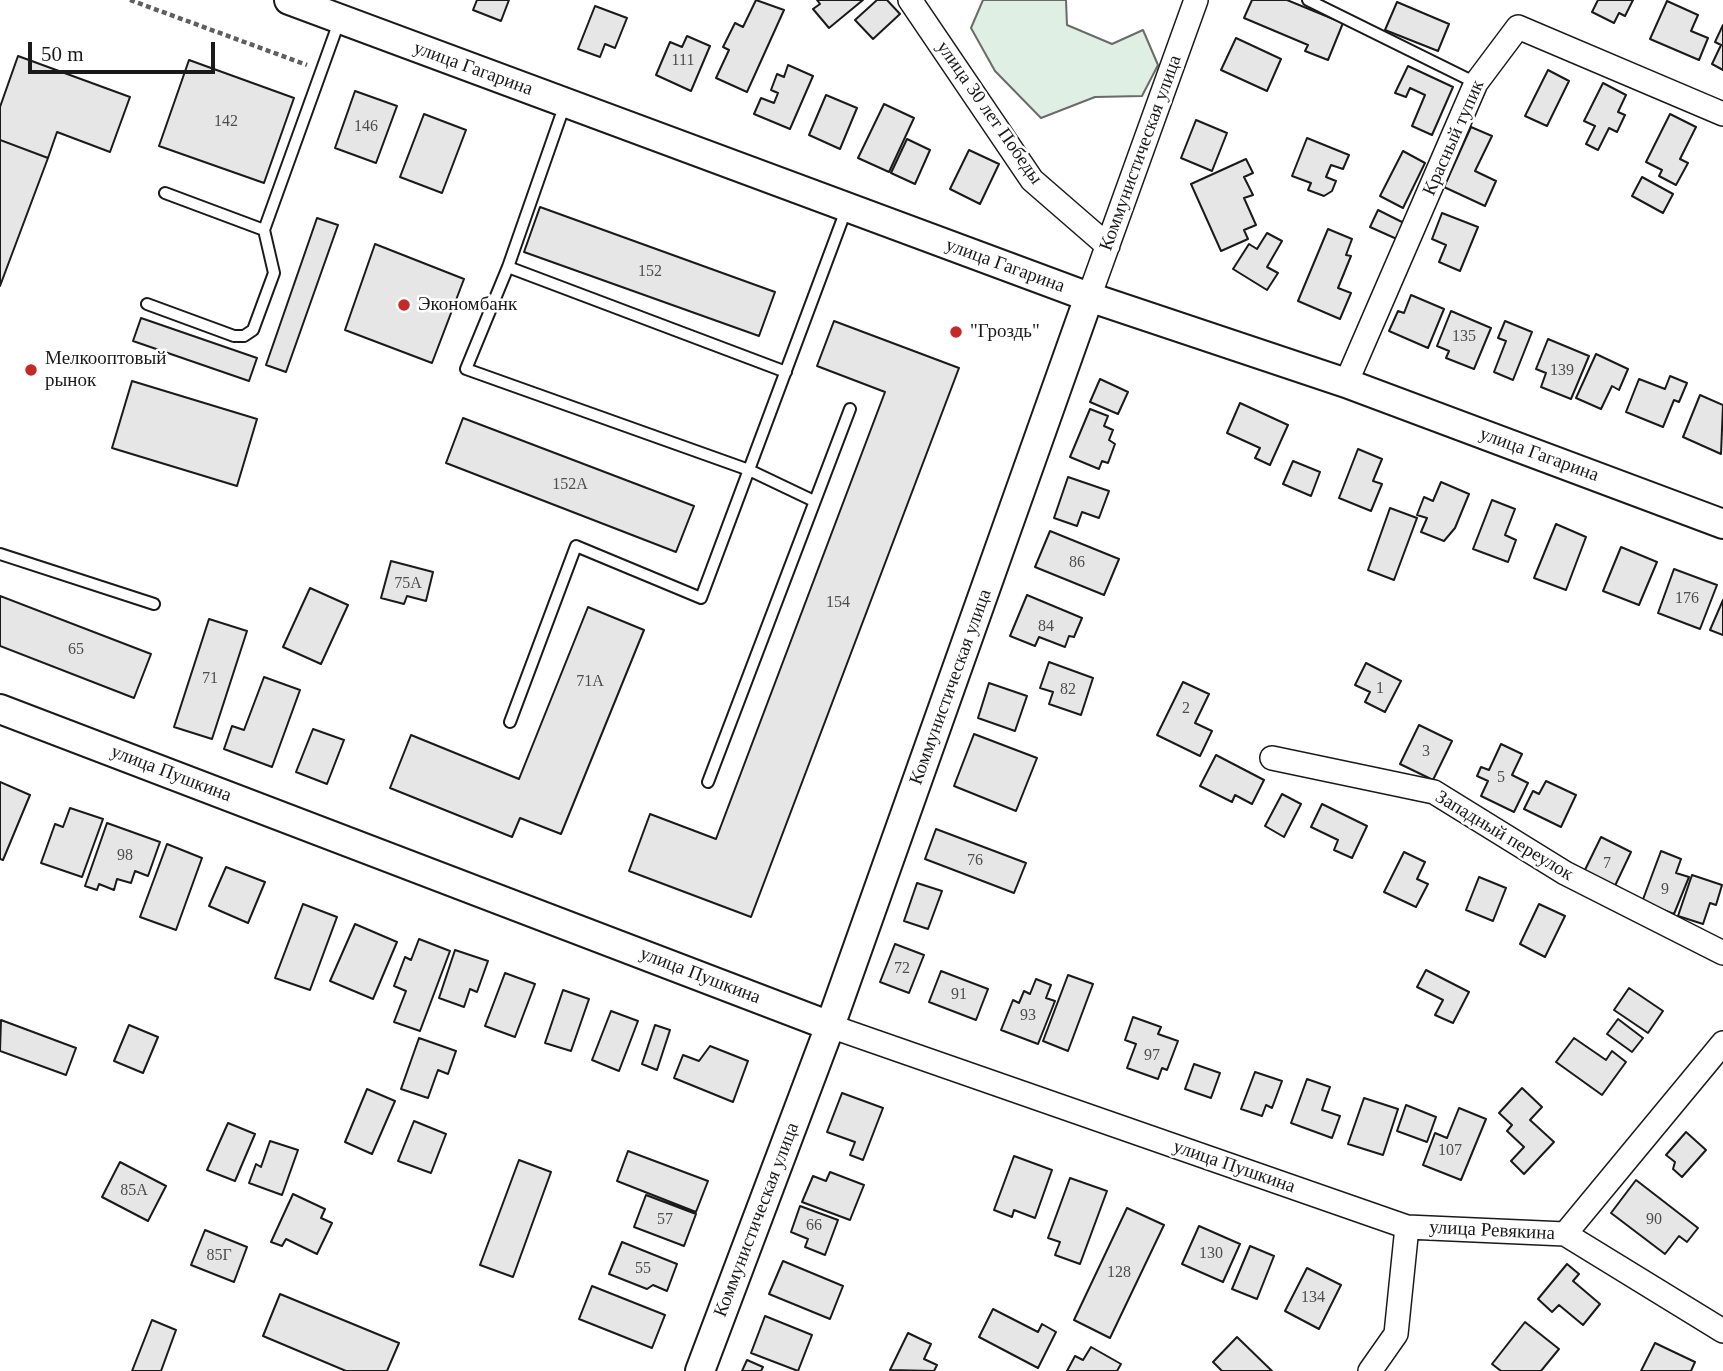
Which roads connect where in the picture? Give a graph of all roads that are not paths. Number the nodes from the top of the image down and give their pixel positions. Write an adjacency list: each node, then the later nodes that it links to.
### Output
1 (289, 0): 5 (street, улица Гагарина)
2 (910, 0): 12 (street, улица 30 лет Победы)
3 (1195, 0): 12 (street, Коммунистическая улица)
4 (1308, 0): 6 (lane)
5 (340, 19): 7 (street, улица Гагарина); 11 (lane)
6 (1476, 83): 8 (street, Красный тупик); 17 (street, Красный тупик)
7 (565, 103): 10 (street, улица Гагарина); 13 (lane)
8 (1723, 114)
9 (165, 193): 11 (lane)
10 (847, 207): 14 (street, улица Гагарина); 16 (lane)
11 (264, 230): 15 (lane)
12 (1108, 246): 14 (street, Коммунистическая улица)
13 (508, 267): 16 (lane); 19 (lane)
14 (1089, 297): 17 (street, улица Гагарина); 29 (street, Коммунистическая улица)
15 (147, 304)
16 (786, 372): 19 (lane)
17 (1346, 383): 21 (street, улица Гагарина)
18 (850, 409): 20 (lane)
19 (749, 470): 20 (lane); 25 (lane)
20 (814, 502): 27 (lane)
21 (1723, 524)
22 (0, 554): 23 (lane)
23 (154, 604)
24 (0, 709): 29 (street, улица Пушкина)
25 (510, 722)
26 (1272, 758): 28 (street, Западный переулок)
27 (708, 782)
28 (1723, 954)
29 (830, 1026): 31 (street, улица Пушкина); 34 (street, Коммунистическая улица)
30 (1723, 1042): 32 (street, улица Ревякина)
31 (1407, 1227): 32 (street, улица Ревякина); 35 (street, улица Ревякина)
32 (1565, 1234): 33 (street)
33 (1723, 1331)
34 (700, 1371)
35 (1370, 1371)

